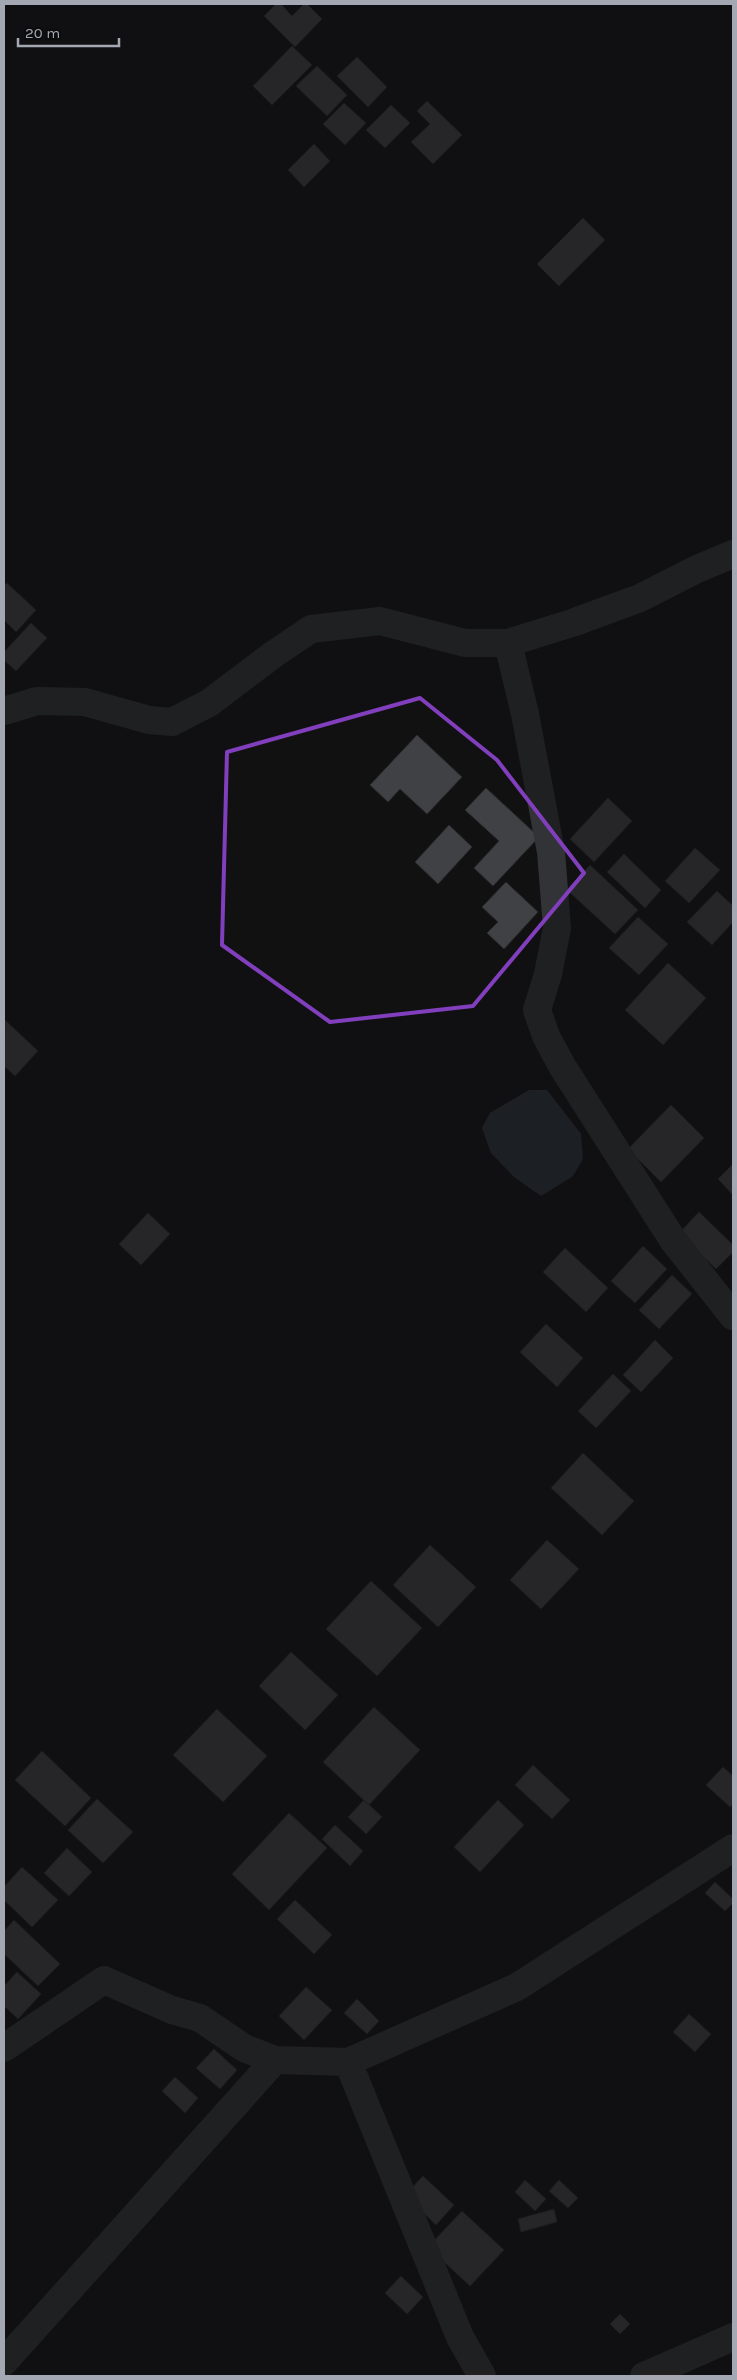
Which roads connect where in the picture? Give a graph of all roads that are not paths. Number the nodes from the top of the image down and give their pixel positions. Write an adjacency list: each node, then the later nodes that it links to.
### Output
1 (733, 554): 2 (street)
2 (508, 643): 3 (street); 4 (street)
3 (4, 711)
4 (733, 1316)
5 (733, 1848): 8 (street)
6 (4, 2048): 7 (street)
7 (275, 2060): 8 (street); 10 (street)
8 (348, 2062): 11 (street)
9 (733, 2337): 12 (street)
10 (4, 2362)
11 (482, 2376)
12 (644, 2376)

